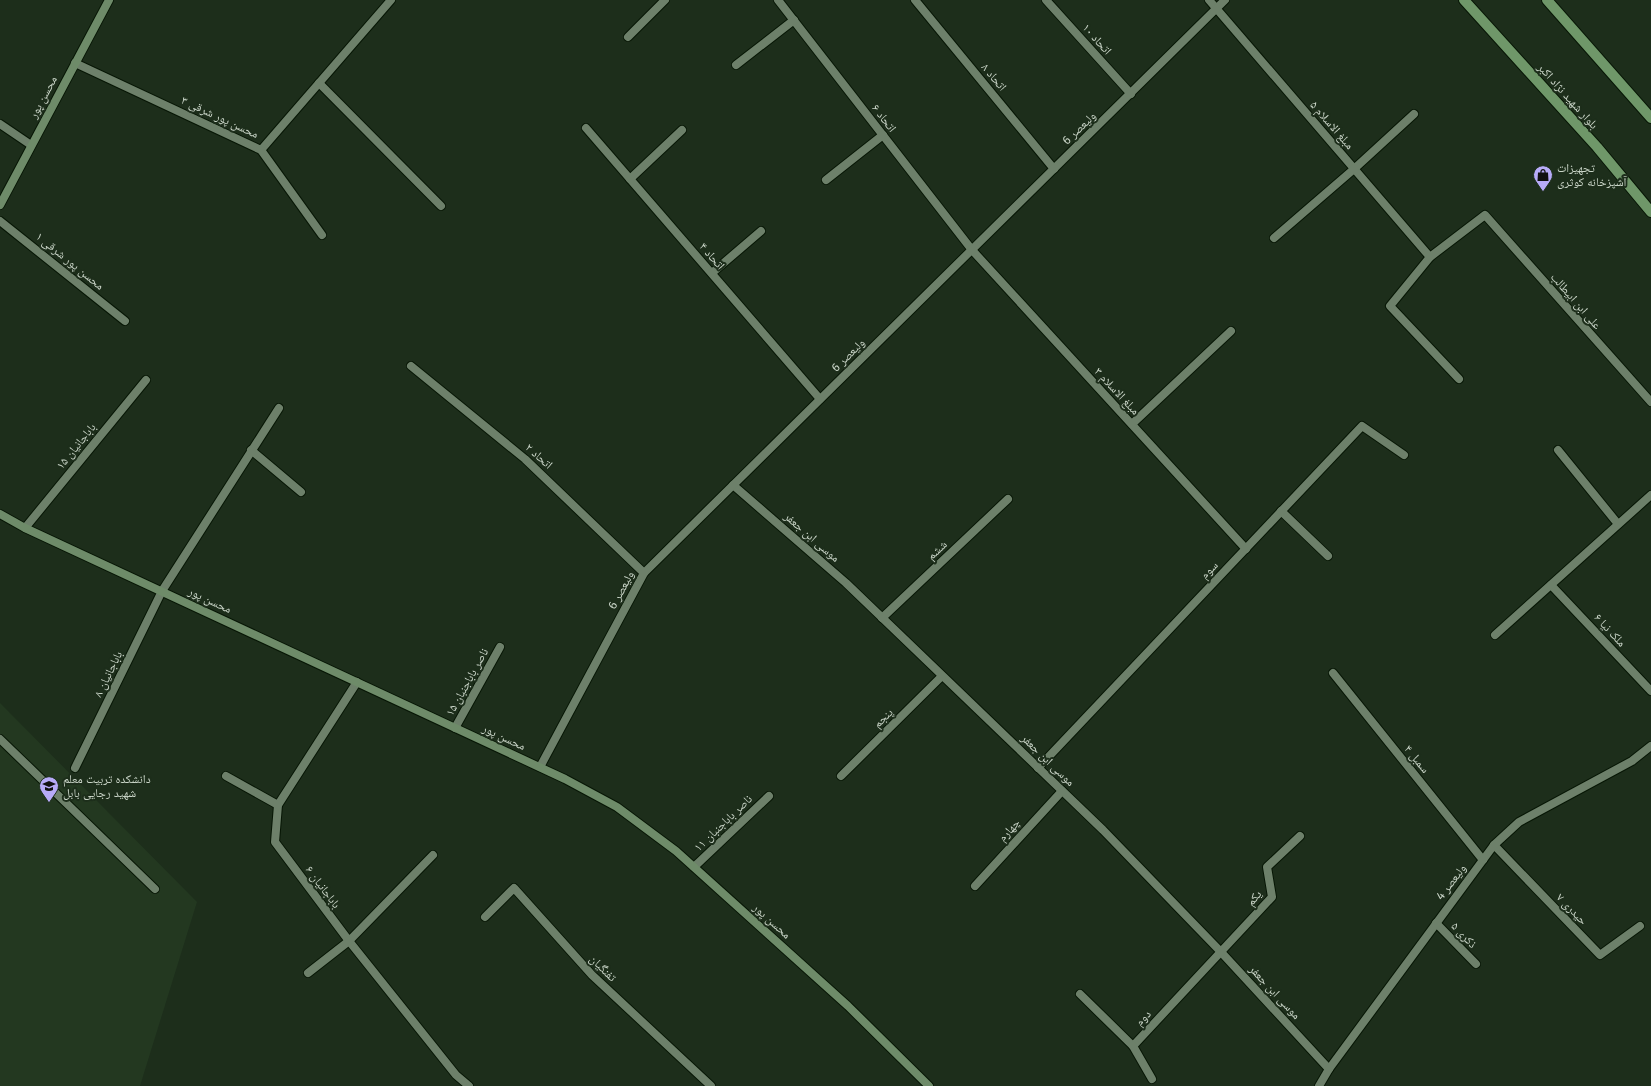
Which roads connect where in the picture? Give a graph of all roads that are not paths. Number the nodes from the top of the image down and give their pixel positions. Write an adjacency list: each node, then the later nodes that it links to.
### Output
1 (108, 0): 14 (main road, محسن پور)
2 (391, 0): 16 (street, محسن پور شرقی ۳)
3 (665, 0): 13 (street)
4 (778, 0): 12 (street, اتحاد ۶)
5 (915, 0): 26 (street, اتحاد ۸)
6 (1046, 0): 17 (street, اتحاد ۱۰)
7 (1209, 0): 11 (street, مبلغ الاسلام ۵)
8 (1226, 0): 11 (street, ولیعصر 6)
9 (1464, 0): 32 (main road, بلوار شهید نژاد اکبر)
10 (1547, 0): 19 (main road)
11 (1216, 9): 17 (street, ولیعصر 6); 27 (street, مبلغ الاسلام ۵)
12 (794, 20): 15 (street); 23 (street, اتحاد ۶)
13 (628, 37)
14 (75, 63): 24 (main road, محسن پور); 25 (street, محسن پور شرقی ۳)
15 (736, 65)
16 (319, 83): 25 (street, محسن پور شرقی ۳); 31 (street)
17 (1131, 94): 26 (street, ولیعصر 6)
18 (1414, 114): 27 (street)
19 (1651, 118)
20 (0, 124): 24 (street)
21 (586, 128): 28 (street, اتحاد ۴)
22 (682, 130): 28 (street)
23 (883, 135): 29 (street); 37 (street, اتحاد ۶)
24 (31, 145): 30 (main road, محسن پور)
25 (261, 150): 35 (street)
26 (1054, 169): 37 (street, ولیعصر 6)
27 (1354, 169): 36 (street); 38 (street, مبلغ الاسلام ۵)
28 (630, 179): 39 (street, اتحاد ۴)
29 (826, 180)
30 (0, 205)
31 (441, 206)
32 (1651, 212)
33 (0, 221): 40 (street, محسن پور شرقی ۱)
34 (761, 231): 39 (street)
35 (322, 235)
36 (1274, 238)
37 (972, 250): 45 (street, ولیعصر 6); 48 (street, مبلغ الاسلام ۳)
38 (1430, 257): 43 (street); 46 (street, علی ابن ابیطالب)
39 (712, 273): 45 (street, اتحاد ۴)
40 (125, 321)
41 (1231, 331): 48 (street)
42 (411, 366): 62 (street, اتحاد ۲)
43 (1459, 379)
44 (146, 380): 59 (street, باباجانیان ۱۵)
45 (820, 399): 52 (street, ولیعصر 6)
46 (1651, 402)
47 (279, 408): 49 (street, باباجانیان ۸)
48 (1132, 424): 60 (street, مبلغ الاسلام ۳)
49 (252, 450): 53 (street); 64 (street, باباجانیان ۸)
50 (1558, 450): 58 (street)
51 (1404, 456): 56 (street, سوم)
52 (733, 485): 62 (street, ولیعصر 6); 65 (street, موسی ابن جعفر)
53 (301, 492)
54 (1651, 495): 58 (street)
55 (1008, 499): 65 (street, ششم)
56 (1281, 511): 60 (street, سوم); 61 (street)
57 (0, 514): 59 (main road, محسن پور)
58 (1618, 524): 63 (street)
59 (25, 528): 64 (main road, محسن پور)
60 (1246, 549): 77 (street, سوم)
61 (1328, 556)
62 (644, 573): 75 (street, ولیعصر 6)
63 (1551, 585): 66 (street); 71 (street, ملک نیا ۶)
64 (162, 591): 70 (main road, محسن پور); 76 (street, باباجانیان ۸)
65 (882, 618): 69 (street, موسی ابن جعفر)
66 (1495, 634)
67 (500, 647): 72 (street, ناصر باباجنبان ۱۵)
68 (1333, 673): 86 (street, سمبل ۴)
69 (942, 676): 77 (street, موسی ابن جعفر); 79 (street, پنجم)
70 (356, 682): 72 (main road, محسن پور); 82 (street, باباجانیان ۶)
71 (1651, 691)
72 (455, 728): 75 (main road, محسن پور)
73 (0, 739): 89 (street)
74 (1651, 746): 84 (street, ولیعصر 4)
75 (540, 767): 87 (main road, محسن پور)
76 (75, 768)
77 (1038, 768): 80 (street, موسی ابن جعفر)
78 (226, 776): 82 (street)
79 (841, 776)
80 (1062, 791): 88 (street, چهارم); 94 (street, موسی ابن جعفر)
81 (768, 796): 87 (street, ناصر باباجنبان ۱۱)
82 (278, 805): 93 (street, باباجانیان ۶)
83 (1300, 836): 94 (street, یکم)
84 (1494, 845): 86 (street, ولیعصر 4); 92 (street, حیدری ۷)
85 (432, 856): 93 (street)
86 (1483, 860): 91 (street, ولیعصر 4)
87 (694, 867): 103 (main road, محسن پور)
88 (975, 886)
89 (155, 889)
90 (485, 917): 102 (street, تفنگیان)
91 (1436, 923): 95 (street, ذکری ۵); 99 (street, ولیعصر 4)
92 (1640, 926)
93 (349, 941): 96 (street); 101 (street, باباجانیان ۶)
94 (1221, 952): 98 (street, دوم); 99 (street, موسی ابن جعفر)
95 (1476, 964)
96 (308, 973)
97 (1080, 994): 98 (street)
98 (1133, 1046): 100 (street)
99 (1329, 1069): 104 (street, ولیعصر 4)
100 (1152, 1079)
101 (470, 1086)
102 (711, 1086)
103 (928, 1086)
104 (1320, 1086)

